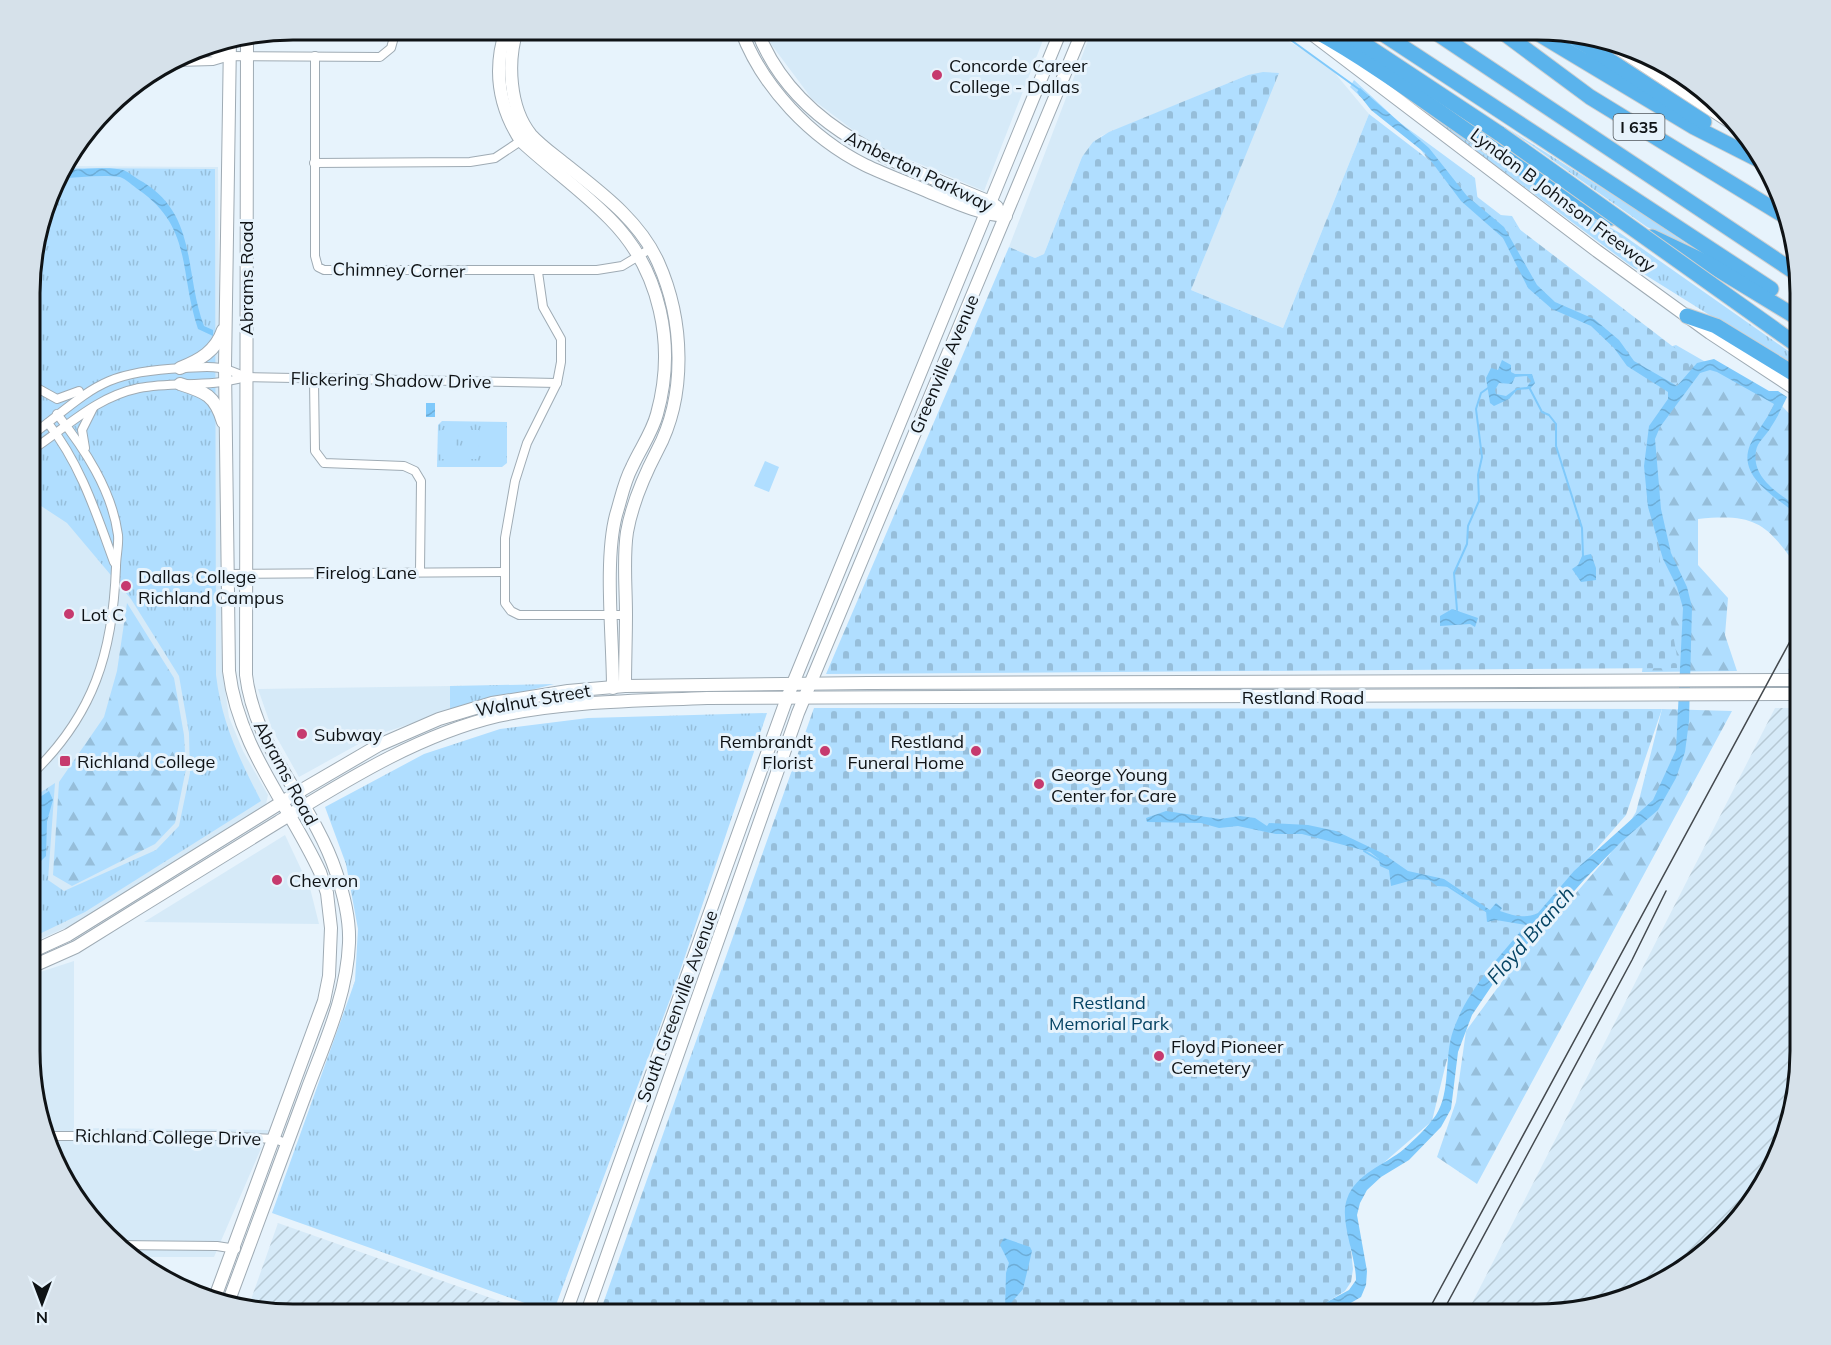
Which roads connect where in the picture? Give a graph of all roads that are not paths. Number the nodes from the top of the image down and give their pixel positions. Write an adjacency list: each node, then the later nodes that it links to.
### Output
1 (393, 40): 21 (street)
2 (504, 40): 28 (main road)
3 (515, 40): 28 (main road)
4 (746, 40): 30 (main road, Amberton Parkway)
5 (761, 40): 27 (main road, Amberton Parkway)
6 (1057, 40): 24 (main road, Greenville Avenue)
7 (1079, 40): 25 (main road, Greenville Avenue)
8 (1321, 40): 44 (main road, Lyndon B Johnson Freeway)
9 (1332, 40): 43 (highway)
10 (1358, 40): 46 (highway, bridge)
11 (1392, 40): 41 (highway, Lyndon B Johnson Freeway)
12 (1447, 40): 39 (highway)
13 (1514, 40): 34 (highway, I 635)
14 (1550, 41): 31 (highway)
15 (247, 45): 20 (main road, Abrams Road)
16 (1585, 45): 29 (highway)
17 (230, 48): 19 (main road, Abrams Road)
18 (215, 53): 19 (street)
19 (230, 56): 20 (street); 22 (street); 42 (main road, Abrams Road)
20 (247, 56): 21 (street); 50 (main road, Abrams Road)
21 (315, 56): 32 (street, Chimney Corner)
22 (193, 62)
23 (1638, 62): 26 (main road)
24 (1043, 74): 25 (main road); 33 (main road, Greenville Avenue)
25 (1061, 82): 36 (main road, Greenville Avenue)
26 (1710, 109)
27 (845, 136): 30 (main road); 33 (main road, Amberton Parkway)
28 (526, 138): 32 (street); 37 (main road); 38 (main road)
29 (1744, 147)
30 (836, 148): 35 (main road, Amberton Parkway)
31 (1749, 155)
32 (314, 163): 40 (street, Chimney Corner)
33 (990, 202): 35 (main road, Greenville Avenue); 36 (main road, Amberton Parkway)
34 (1777, 213)
35 (986, 214): 36 (main road, Amberton Parkway); 60 (main road, Greenville Avenue)
36 (1006, 216): 63 (main road, Greenville Avenue)
37 (651, 249): 38 (street, Chimney Corner); 76 (main road)
38 (639, 256): 40 (street, Chimney Corner); 75 (main road)
39 (1789, 268)
40 (538, 272): 53 (street)
41 (1790, 302)
42 (227, 308): 47 (main road, Abrams Road); 48 (main road)
43 (1790, 313)
44 (1688, 316): 45 (highway)
45 (1713, 329): 49 (highway); 55 (main road)
46 (1790, 340)
47 (225, 367): 48 (street); 50 (street); 52 (main road, Abrams Road)
48 (180, 368): 56 (street)
49 (1790, 372)
50 (245, 377): 51 (street, Flickering Shadow Drive); 52 (street, Flickering Shadow Drive); 74 (main road, Abrams Road)
51 (314, 380): 53 (street, Flickering Shadow Drive); 71 (street)
52 (225, 383): 54 (street); 65 (main road, Abrams Road)
53 (557, 383): 72 (street)
54 (180, 384): 58 (street); 65 (main road)
55 (1790, 385)
56 (94, 387): 57 (street); 59 (street)
57 (40, 390)
58 (95, 404): 62 (street); 68 (street)
59 (57, 414): 61 (street); 62 (street)
60 (901, 420): 63 (main road); 80 (main road, Greenville Avenue)
61 (48, 423): 64 (street); 66 (street)
62 (65, 425): 66 (street); 68 (street)
63 (918, 427): 79 (main road, Greenville Avenue)
64 (40, 429)
65 (225, 433): 73 (main road, Abrams Road)
66 (56, 434): 67 (street); 69 (street)
67 (40, 445)
68 (90, 461): 69 (street); 70 (street)
69 (80, 473): 70 (street)
70 (116, 566): 89 (street)
71 (420, 572): 72 (street, Firelog Lane); 74 (street, Firelog Lane)
72 (504, 572): 75 (street)
73 (229, 574): 74 (street, Firelog Lane); 92 (main road, Abrams Road)
74 (248, 574): 91 (main road, Abrams Road)
75 (612, 615): 76 (street); 81 (main road)
76 (626, 615): 81 (main road)
77 (1733, 680): 78 (main road, Restland Road); 79 (main road, Restland Road); 83 (main road)
78 (1790, 680)
79 (811, 683): 80 (main road, Walnut Street); 85 (main road, Greenville Avenue)
80 (793, 684): 81 (main road, Walnut Street); 84 (main road, Greenville Avenue)
81 (619, 687): 86 (main road, Walnut Street)
82 (1790, 694): 83 (main road, Restland Road)
83 (1734, 695): 85 (main road, Restland Road)
84 (787, 698): 85 (main road, Walnut Street); 87 (main road, Walnut Street); 88 (main road, South Greenville Avenue)
85 (805, 698): 90 (main road, South Greenville Avenue)
86 (427, 724): 87 (main road); 91 (main road, Walnut Street)
87 (433, 738): 93 (main road, Walnut Street)
88 (765, 759): 90 (main road); 95 (main road, South Greenville Avenue)
89 (40, 765)
90 (780, 765): 96 (main road, South Greenville Avenue)
91 (295, 794): 92 (main road, Walnut Street); 93 (main road, Abrams Road)
92 (283, 802): 94 (main road, Abrams Road); 97 (main road, Walnut Street)
93 (303, 807): 94 (main road, Walnut Street); 100 (main road, Abrams Road)
94 (290, 815): 98 (main road, Walnut Street); 99 (main road, Abrams Road)
95 (742, 824): 96 (main road); 109 (main road, South Greenville Avenue)
96 (759, 830): 110 (main road, South Greenville Avenue)
97 (40, 948)
98 (40, 963)
99 (316, 1028): 100 (main road); 102 (main road, Abrams Road)
100 (329, 1032): 103 (main road, Abrams Road)
101 (55, 1136): 102 (street, Richland College Drive)
102 (275, 1139): 103 (street, Richland College Drive); 105 (main road, Abrams Road)
103 (288, 1144): 106 (main road, Abrams Road)
104 (131, 1245): 105 (street)
105 (232, 1249): 106 (street); 107 (main road, Abrams Road)
106 (245, 1255): 108 (main road, Abrams Road)
107 (217, 1292)
108 (230, 1297)
109 (570, 1304)
110 (590, 1304)

